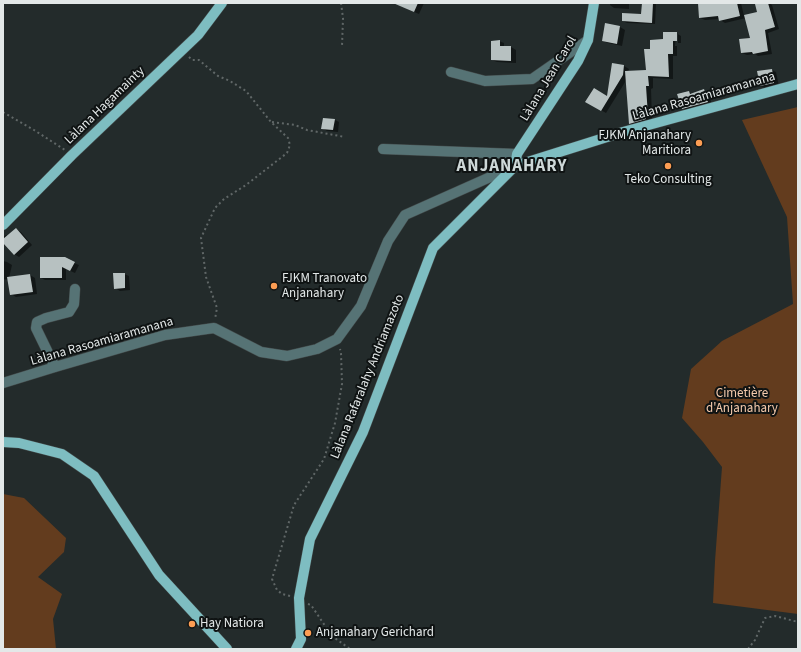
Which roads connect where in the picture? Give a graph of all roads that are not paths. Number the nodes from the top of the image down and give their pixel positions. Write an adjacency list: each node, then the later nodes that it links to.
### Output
1 (222, 3): 9 (main road, Làlana Hagamainty)
2 (594, 3): 3 (main road, Làlana Jean Carol)
3 (588, 40): 4 (street); 7 (main road, Làlana Jean Carol)
4 (451, 72)
5 (798, 84): 8 (main road, Làlana Rasoamiaramanana)
6 (383, 149): 7 (street)
7 (518, 154): 8 (main road, Làlana Jean Carol)
8 (515, 166): 11 (street, Làlana Rasoamiaramanana); 15 (main road, Làlana Rafaralahy Andriamazoto)
9 (3, 225)
10 (75, 289): 11 (street)
11 (55, 367): 12 (street, Làlana Rasoamiaramanana)
12 (3, 383)
13 (3, 442): 14 (main road)
14 (227, 649)
15 (296, 649)

